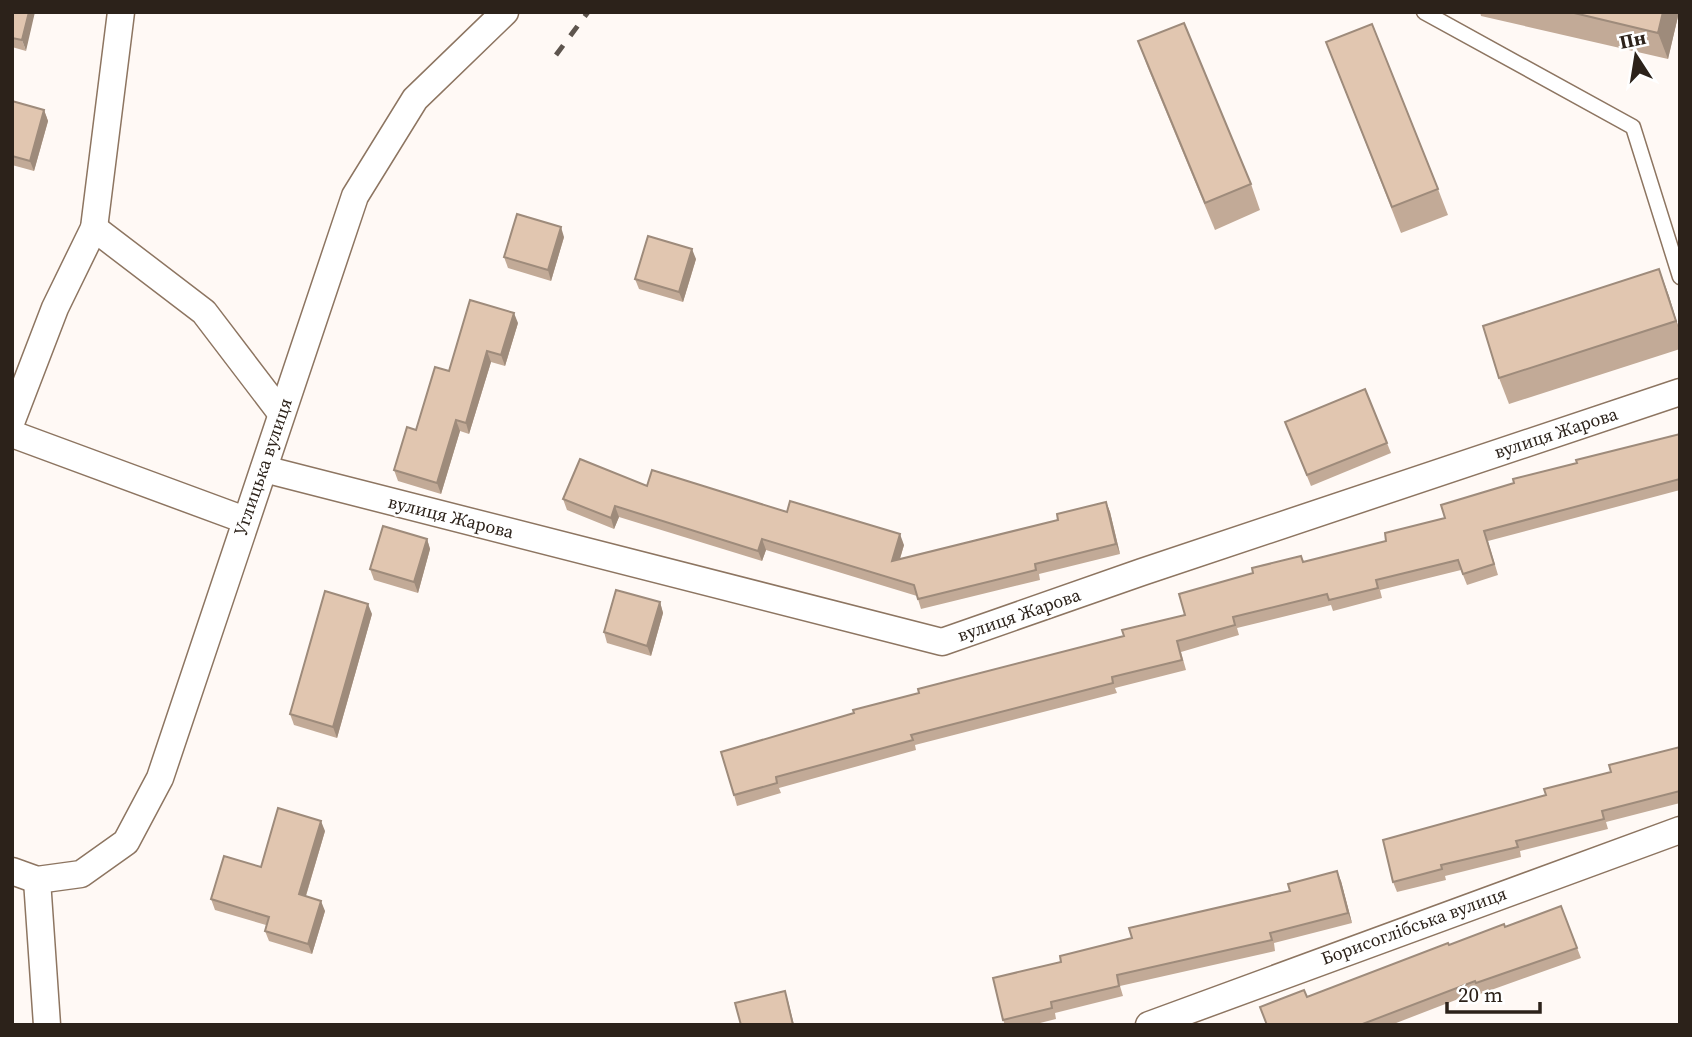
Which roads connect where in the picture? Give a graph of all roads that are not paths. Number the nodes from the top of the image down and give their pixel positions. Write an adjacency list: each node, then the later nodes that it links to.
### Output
1 (121, 12): 4 (street)
2 (505, 12): 7 (street, Углицька вулиця)
3 (1424, 12): 5 (lane)
4 (94, 228): 7 (street); 8 (street)
5 (1680, 276)
6 (1680, 392): 10 (street, вулиця Жарова)
7 (281, 413): 10 (street, Углицька вулиця)
8 (12, 420)
9 (12, 434): 11 (street)
10 (264, 469): 11 (street, Углицька вулиця)
11 (245, 520): 13 (street, Углицька вулиця)
12 (1680, 830): 15 (street, Борисоглібська вулиця)
13 (24, 875): 14 (street)
14 (47, 1025)
15 (1149, 1025)

